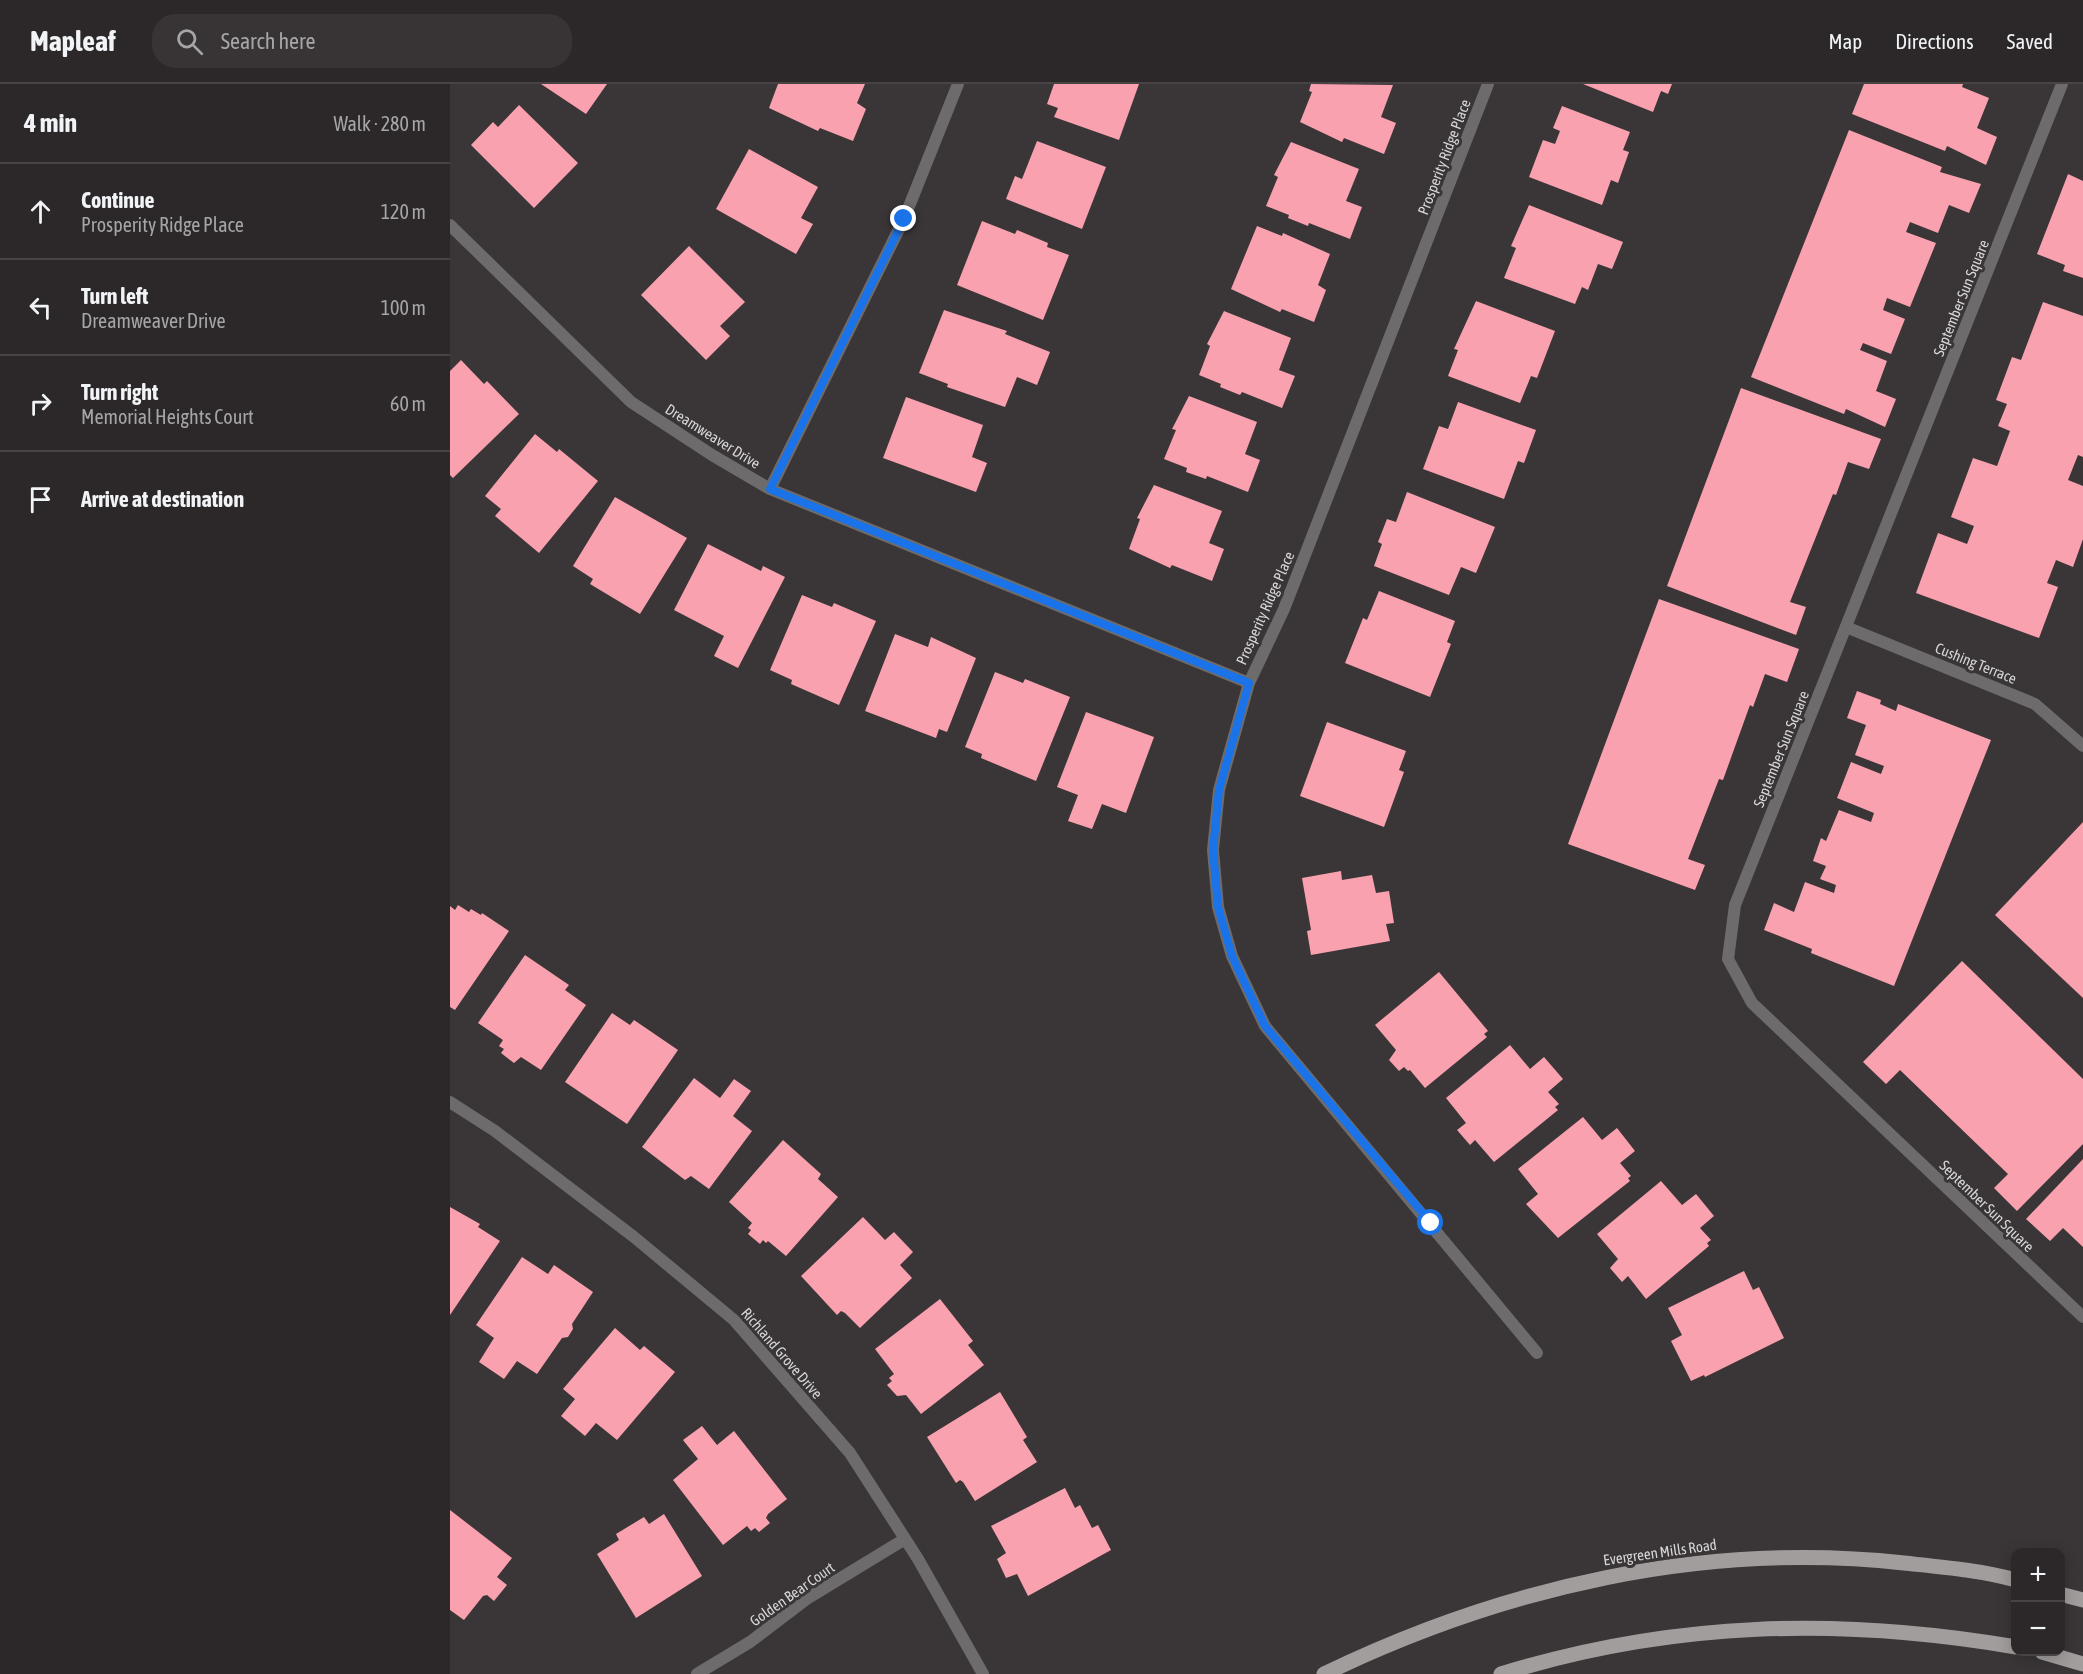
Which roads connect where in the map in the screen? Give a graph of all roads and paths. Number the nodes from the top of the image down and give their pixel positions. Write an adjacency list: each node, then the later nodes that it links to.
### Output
1 (958, 84): 5 (street)
2 (1488, 84): 7 (street, Prosperity Ridge Place)
3 (2062, 84): 6 (street, September Sun Square)
4 (450, 225): 5 (street, Dreamweaver Drive)
5 (770, 489): 7 (street, Dreamweaver Drive)
6 (1846, 627): 8 (street, Cushing Terrace); 10 (street, September Sun Square)
7 (1249, 683): 11 (street, Prosperity Ridge Place)
8 (2083, 746)
9 (450, 1102): 12 (street, Richland Grove Drive)
10 (2083, 1317)
11 (1537, 1353)
12 (905, 1539): 19 (street, Golden Bear Court); 20 (street, Richland Grove Drive)
13 (2011, 1579): 21 (main road, Evergreen Mills Road)
14 (2065, 1595): 15 (main road)
15 (2083, 1600)
16 (2011, 1646): 22 (main road)
17 (2056, 1656): 18 (main road)
18 (2083, 1664)
19 (698, 1674)
20 (983, 1674)
21 (1324, 1674)
22 (1501, 1674)

